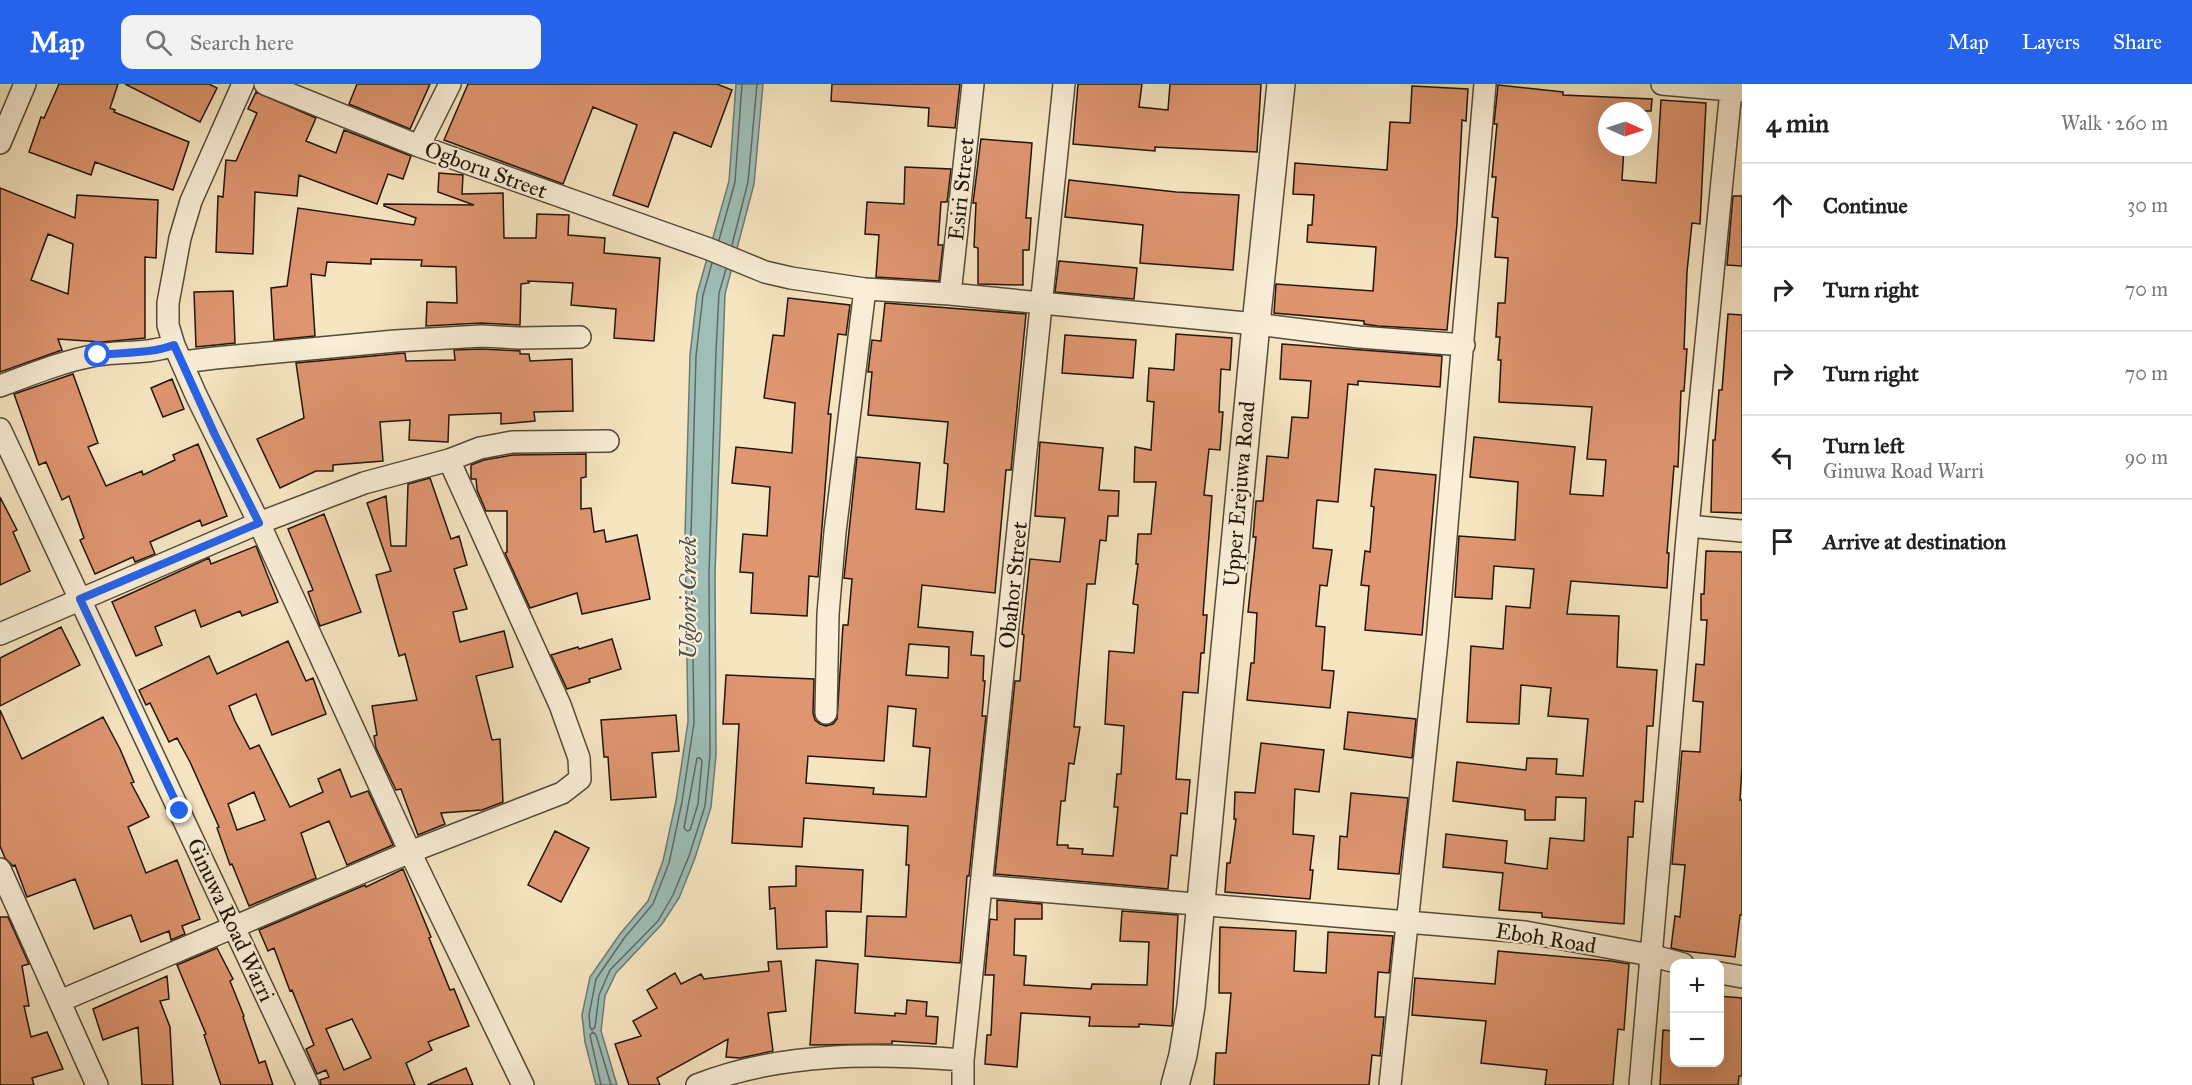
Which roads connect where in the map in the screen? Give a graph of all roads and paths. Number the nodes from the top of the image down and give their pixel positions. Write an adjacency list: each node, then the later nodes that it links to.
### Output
1 (25, 84): 11 (street)
2 (243, 84): 19 (street)
3 (265, 84): 12 (street, Ogboru Street)
4 (450, 84): 12 (street)
5 (973, 84): 14 (street, Esiri Street)
6 (1064, 84): 15 (street, Obahor Street)
7 (1281, 84): 16 (street, Upper Erejuwa Road)
8 (1485, 84): 18 (street)
9 (1662, 84): 10 (street)
10 (1737, 90): 25 (street)
11 (0, 143)
12 (419, 146): 13 (street, Ogboru Street)
13 (865, 289): 14 (street, Ogboru Street); 29 (street)
14 (950, 294): 15 (street, Ogboru Street)
15 (1042, 304): 16 (street, Ogboru Street); 32 (street, Obahor Street)
16 (1256, 324): 18 (street, Ogboru Street); 33 (street, Upper Erejuwa Road)
17 (580, 337): 19 (street)
18 (1464, 345): 34 (street)
19 (179, 354): 20 (street); 24 (street)
20 (0, 386)
21 (0, 429): 27 (street, Ginuwa Road Warri)
22 (608, 441): 23 (street)
23 (448, 460): 24 (street); 30 (street)
24 (259, 523): 27 (street); 30 (street)
25 (1688, 526): 26 (street); 36 (street)
26 (1742, 531)
27 (80, 599): 28 (street); 35 (street, Ginuwa Road Warri)
28 (0, 634)
29 (826, 713)
30 (410, 852): 35 (street); 44 (street)
31 (0, 869): 40 (street)
32 (982, 886): 33 (street, Eboh Road); 41 (street, Obahor Street)
33 (1200, 904): 34 (street, Eboh Road); 47 (street, Upper Erejuwa Road)
34 (1407, 922): 36 (street, Eboh Road); 48 (street)
35 (234, 927): 40 (street); 43 (street, Ginuwa Road Warri)
36 (1650, 955): 37 (street, Eboh Road); 49 (street)
37 (1670, 960)
38 (1724, 973): 39 (street)
39 (1742, 977)
40 (60, 1001): 42 (street)
41 (963, 1060): 45 (street); 46 (street, Obahor Street)
42 (97, 1085)
43 (308, 1085)
44 (523, 1085)
45 (697, 1085)
46 (963, 1085)
47 (1174, 1085)
48 (1390, 1085)
49 (1640, 1085)

